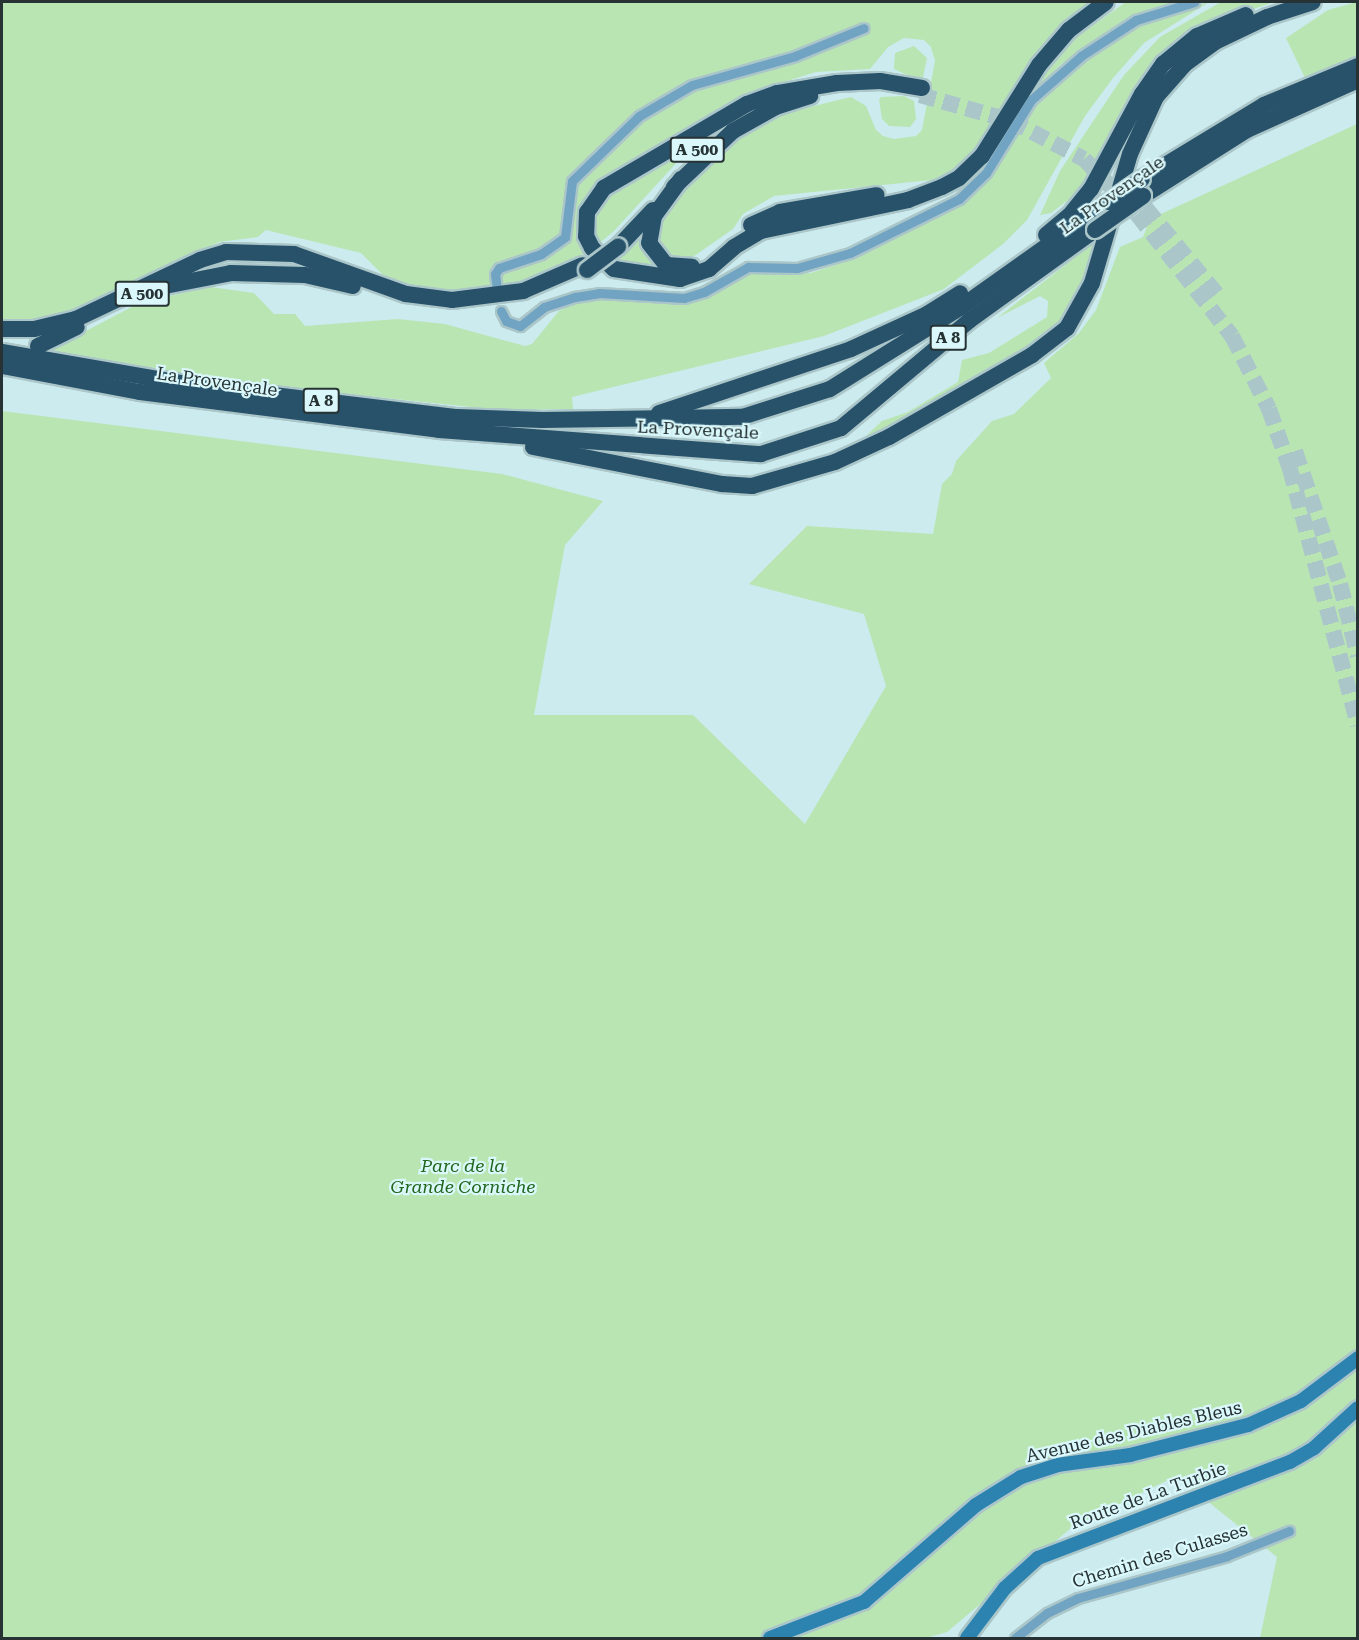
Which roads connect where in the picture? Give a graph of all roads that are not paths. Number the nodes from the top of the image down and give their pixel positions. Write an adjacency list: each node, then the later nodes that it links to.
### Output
1 (1106, 2): 10 (highway)
2 (1194, 2): 14 (street)
3 (1290, 2): 19 (highway)
4 (1313, 2): 20 (highway)
5 (864, 28): 13 (street)
6 (1358, 66): 19 (highway, La Provençale / A 8, bridge)
7 (1358, 80): 20 (highway, La Provençale / A 8, bridge)
8 (805, 88): 9 (highway, A 500); 10 (highway); 11 (highway, A 500)
9 (681, 179): 10 (highway); 11 (highway, A 500)
10 (942, 187)
11 (615, 245): 12 (highway, A 500, bridge)
12 (585, 268): 15 (highway, A 500); 16 (highway, A 500)
13 (497, 290)
14 (501, 310)
15 (2, 329)
16 (38, 346)
17 (2, 352): 19 (highway, La Provençale / A 8)
18 (2, 366): 20 (highway, La Provençale / A 8)
19 (644, 419)
20 (468, 432)
21 (1358, 1358): 24 (main road, Avenue des Diables Bleus)
22 (1358, 1408): 25 (main road, Route de La Turbie)
23 (1289, 1531): 26 (street, Chemin des Culasses)
24 (770, 1638)
25 (967, 1638)
26 (1015, 1638)

